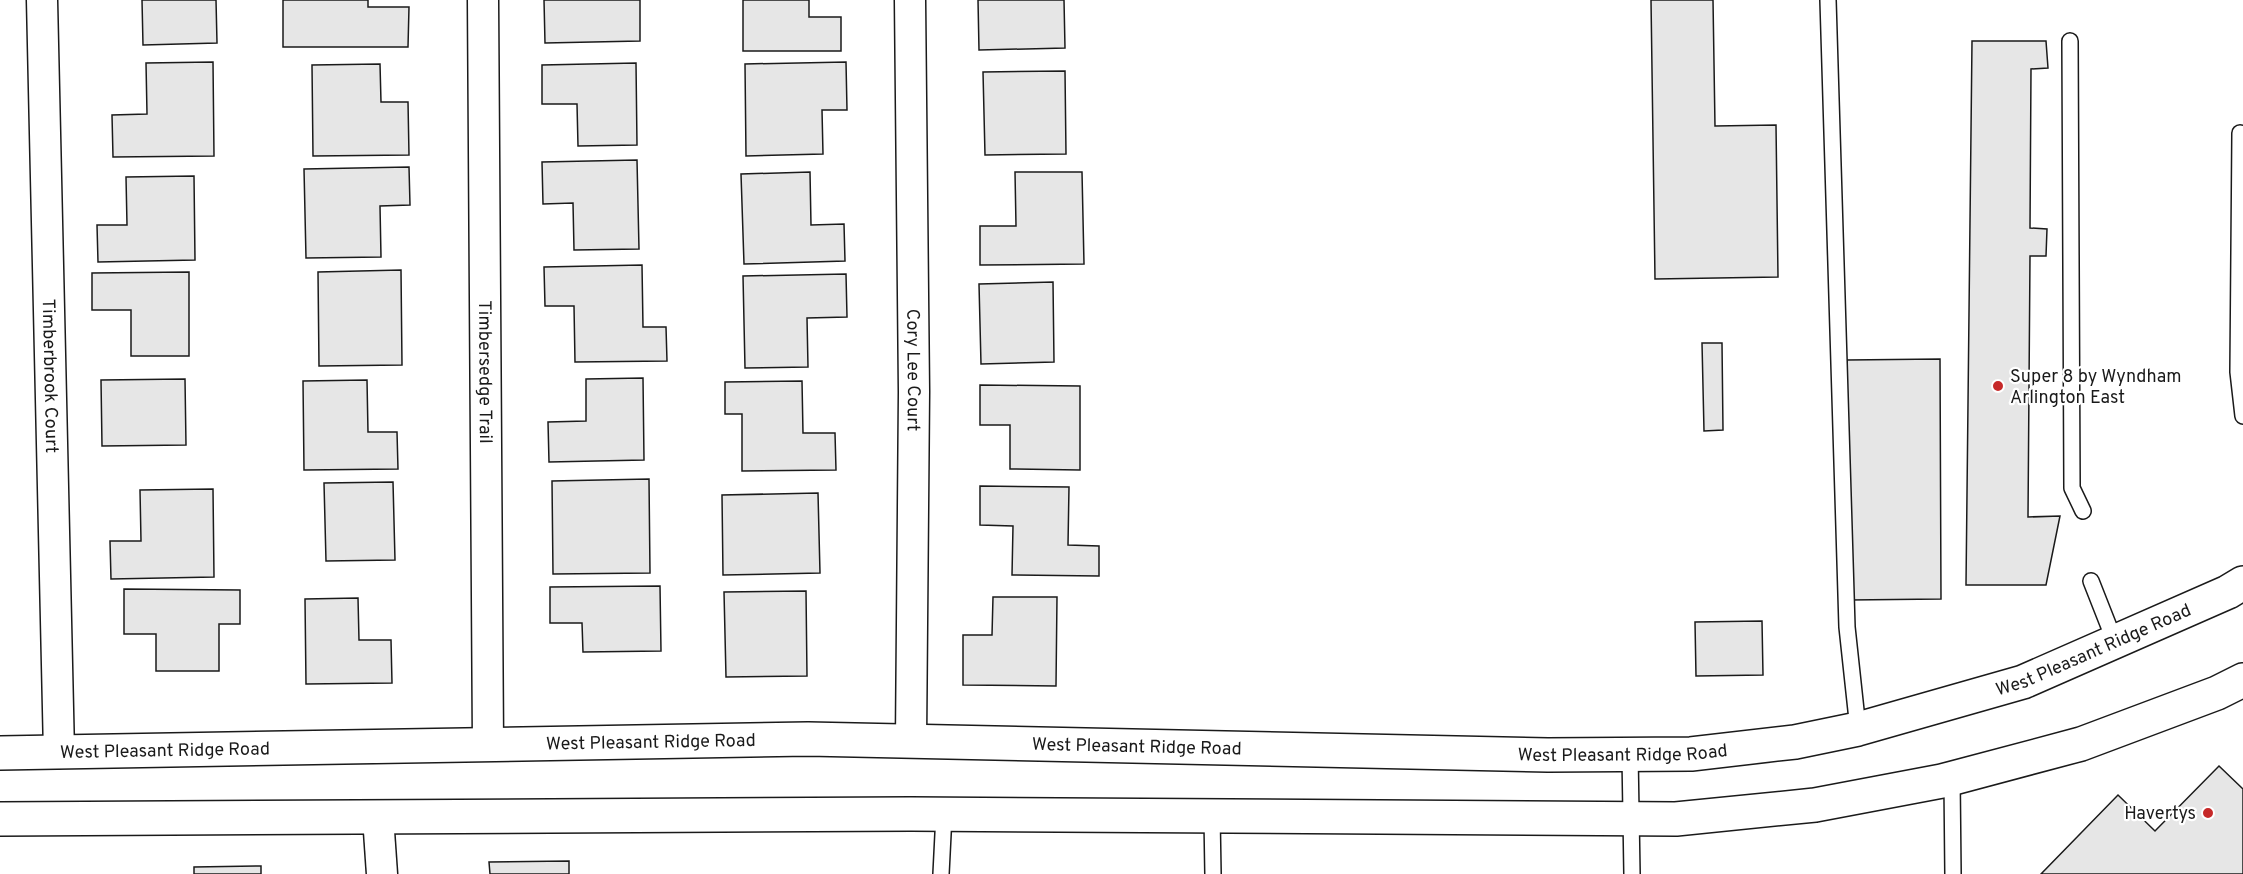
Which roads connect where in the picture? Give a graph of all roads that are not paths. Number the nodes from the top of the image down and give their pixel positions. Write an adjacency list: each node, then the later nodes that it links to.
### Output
1 (42, 0): 17 (street, Timberbrook Court)
2 (483, 0): 15 (street, Timbersedge Trail)
3 (910, 0): 14 (street, Cory Lee Court)
4 (1828, 0): 13 (lane)
5 (2070, 41): 8 (lane)
6 (2240, 133): 7 (lane)
7 (2243, 416)
8 (2083, 511)
9 (2091, 581): 11 (lane)
10 (2243, 583): 11 (street, West Pleasant Ridge Road)
11 (2115, 642): 13 (street, West Pleasant Ridge Road)
12 (2243, 680): 19 (street)
13 (1858, 729): 18 (street, West Pleasant Ridge Road)
14 (911, 740): 15 (street, West Pleasant Ridge Road); 18 (street, West Pleasant Ridge Road)
15 (488, 744): 17 (street, West Pleasant Ridge Road)
16 (0, 753): 17 (street, West Pleasant Ridge Road)
17 (59, 753)
18 (1630, 754): 24 (lane)
19 (1952, 779): 24 (street); 29 (lane)
20 (944, 814): 21 (street); 22 (street); 26 (lane)
21 (1212, 816): 24 (street); 27 (lane)
22 (378, 817): 23 (street); 25 (street)
23 (0, 819)
24 (1632, 819): 28 (lane)
25 (381, 874)
26 (941, 874)
27 (1213, 874)
28 (1632, 874)
29 (1953, 874)

